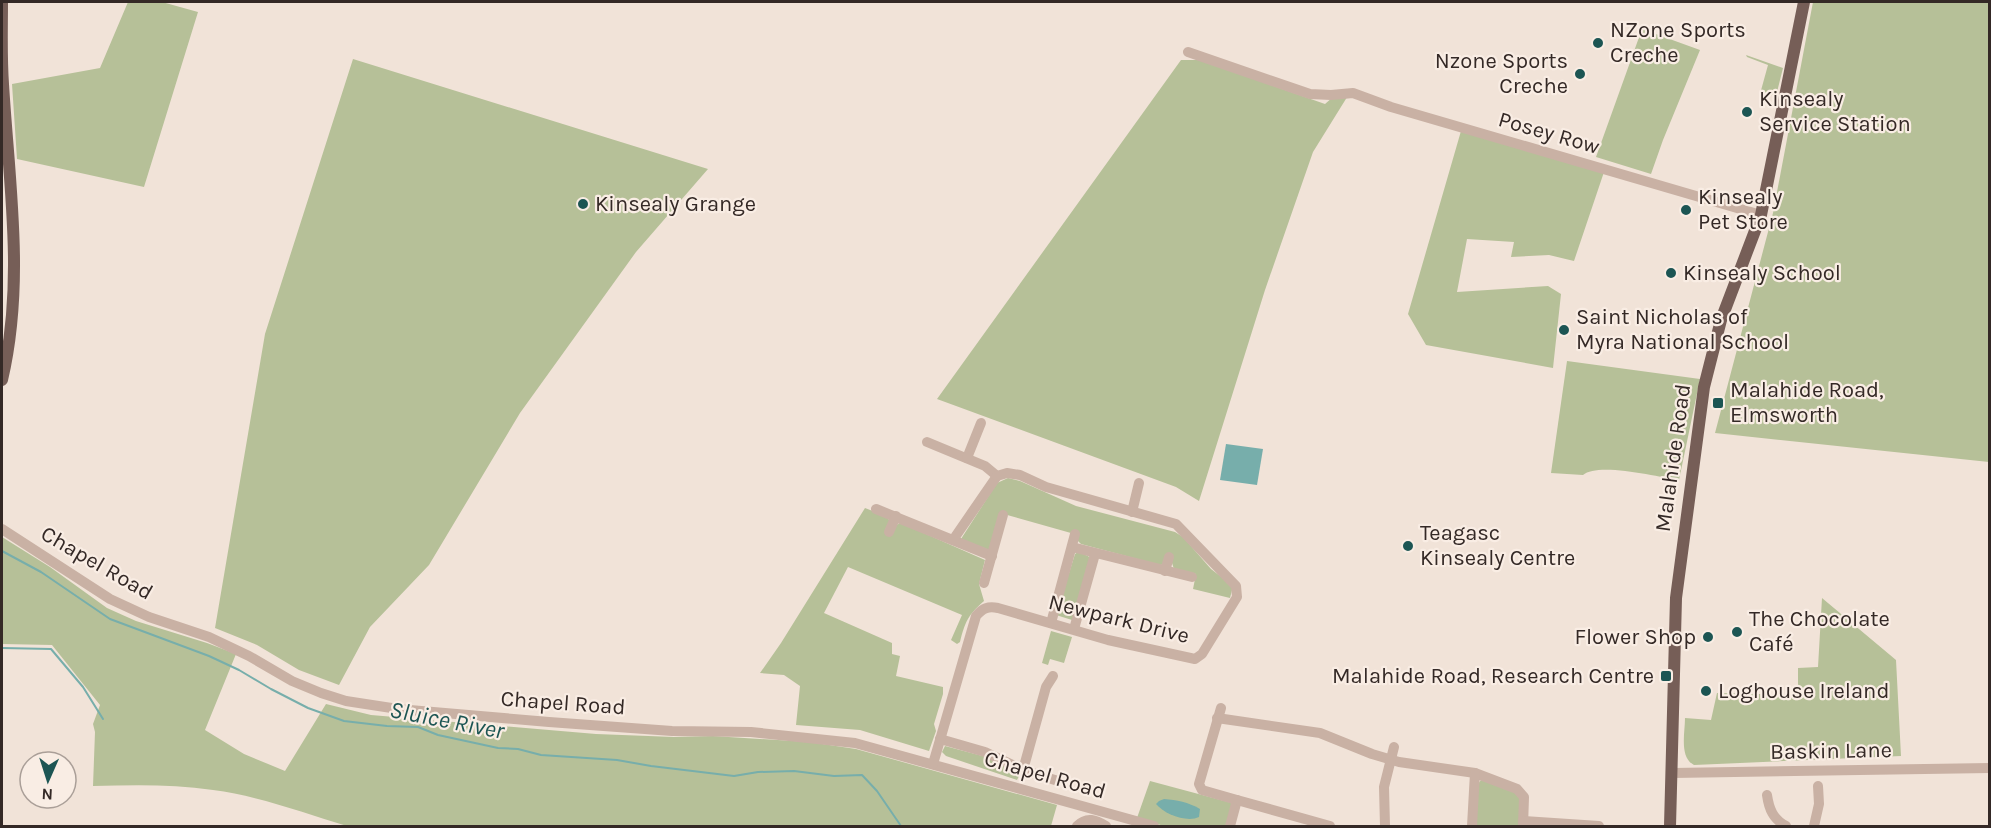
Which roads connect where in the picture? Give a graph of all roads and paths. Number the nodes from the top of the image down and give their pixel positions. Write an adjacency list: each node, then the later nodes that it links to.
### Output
1 (2, 2): 5 (main road)
2 (1804, 2): 4 (main road, Malahide Road)
3 (1188, 52): 4 (street, Posey Row)
4 (1761, 215): 36 (main road, Malahide Road)
5 (2, 380)
6 (981, 423): 8 (street)
7 (927, 442): 8 (street)
8 (967, 458): 9 (street)
9 (997, 476): 12 (street, Newpark Drive); 18 (street)
10 (1139, 483): 12 (street)
11 (876, 509): 14 (street)
12 (1132, 512): 27 (street, Newpark Drive)
13 (1004, 515): 21 (street)
14 (896, 516): 16 (street); 18 (street)
15 (2, 529): 32 (street, Chapel Road)
16 (889, 532)
17 (1075, 534): 19 (street)
18 (953, 540): 21 (street)
19 (1072, 547): 20 (street); 26 (street)
20 (1095, 554): 23 (street); 27 (street)
21 (992, 556): 25 (street)
22 (1168, 557): 23 (street)
23 (1165, 571): 24 (street)
24 (1192, 577)
25 (984, 583)
26 (1051, 623): 27 (street, Newpark Drive); 29 (street, Newpark Drive)
27 (1074, 629)
28 (1053, 676): 34 (street)
29 (940, 739): 32 (street, Newpark Drive); 34 (street)
30 (1394, 747): 31 (street)
31 (1391, 759): 35 (street); 40 (street); 48 (street)
32 (933, 764): 45 (street, Chapel Road)
33 (1989, 768): 36 (street, Baskin Lane)
34 (1023, 770): 37 (street)
35 (1474, 773): 41 (street); 49 (street)
36 (1673, 773): 51 (main road, Malahide Road)
37 (1058, 781)
38 (1818, 786): 52 (street)
39 (1767, 795): 42 (street)
40 (1237, 800): 46 (street); 47 (street)
41 (1523, 824): 50 (street)
42 (1778, 824)
43 (1077, 826): 44 (street)
44 (1106, 826)
45 (1154, 826)
46 (1230, 826)
47 (1330, 826)
48 (1385, 826)
49 (1472, 826)
50 (1599, 826)
51 (1670, 826)
52 (1814, 826)

